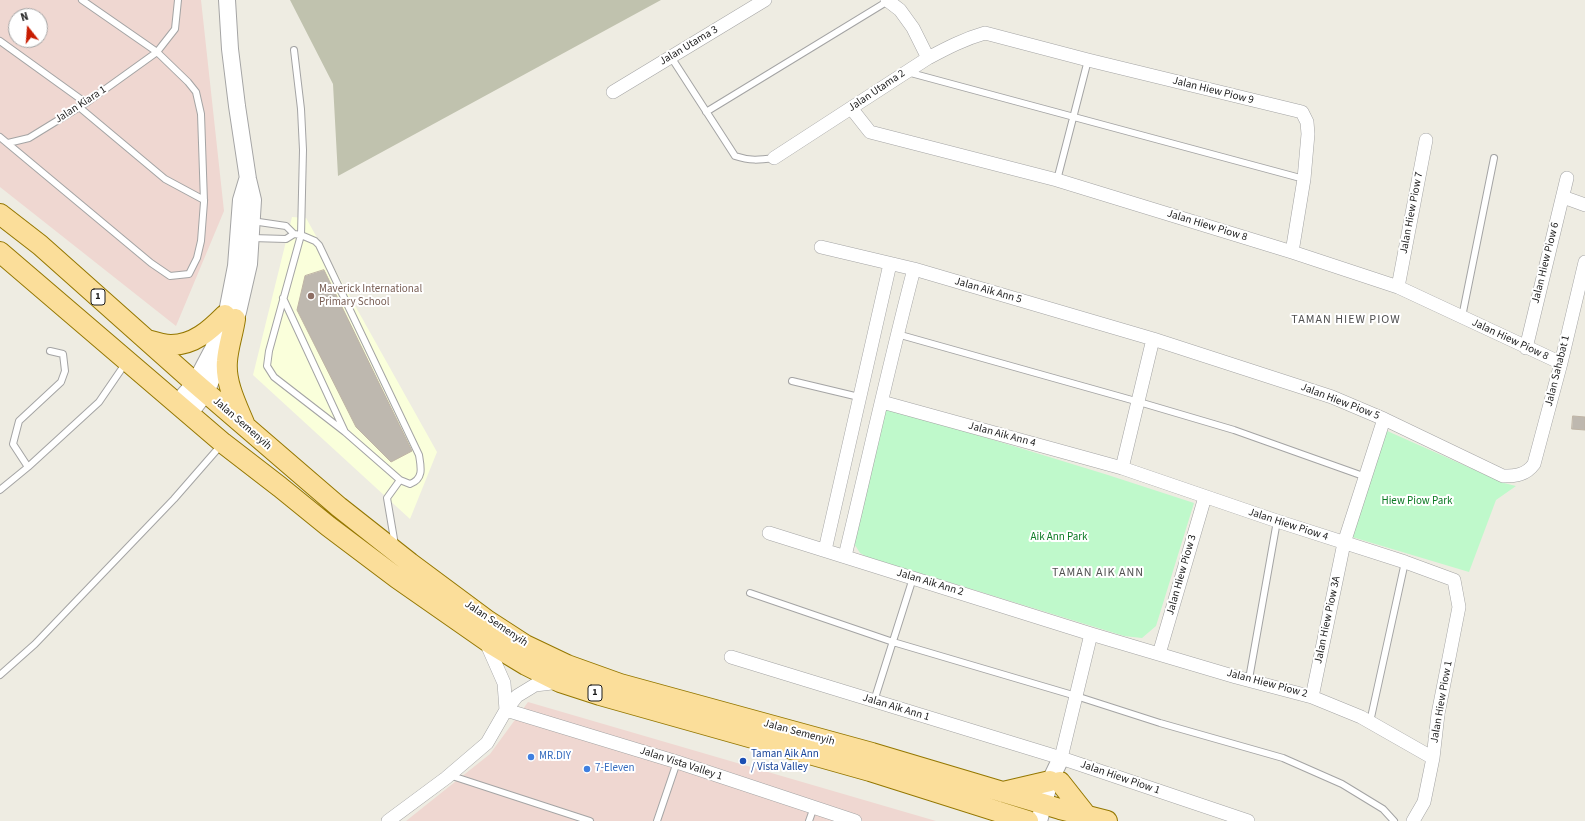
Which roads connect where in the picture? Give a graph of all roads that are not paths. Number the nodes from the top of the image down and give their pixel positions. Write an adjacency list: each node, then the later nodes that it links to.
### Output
1 (82, 0): 9 (lane)
2 (178, 0): 9 (lane, Jalan Kiara 1)
3 (227, 0): 26 (street)
4 (765, 0): 10 (street, Jalan Utama 3)
5 (888, 0): 11 (street); 18 (lane)
6 (985, 34): 11 (street, Jalan Utama 2); 12 (street, Jalan Hiew Piow 9)
7 (0, 40): 15 (lane)
8 (294, 50): 34 (lane)
9 (157, 52): 15 (lane, Jalan Kiara 1); 30 (lane)
10 (671, 57): 14 (street, Jalan Utama 3); 18 (lane)
11 (928, 58): 13 (street, Jalan Utama 2)
12 (1088, 60): 19 (lane); 27 (street, Jalan Hiew Piow 9)
13 (906, 72): 17 (street, Jalan Utama 2); 19 (lane)
14 (613, 92)
15 (86, 103): 16 (lane, Jalan Kiara 1)
16 (79, 107): 22 (lane, Jalan Kiara 1); 30 (lane)
17 (851, 108): 23 (street, Jalan Utama 2); 28 (street, Jalan Hiew Piow 8)
18 (706, 112): 23 (lane)
19 (1074, 117): 27 (lane); 28 (lane)
20 (0, 138): 22 (lane)
21 (1426, 140): 42 (street, Jalan Hiew Piow 7)
22 (8, 143): 30 (lane)
23 (774, 158)
24 (1494, 158): 45 (lane)
25 (1567, 178): 29 (street, Jalan Hiew Piow 6)
26 (248, 179): 33 (street); 44 (street)
27 (1304, 179): 38 (street, Jalan Hiew Piow 9)
28 (1057, 180): 38 (street, Jalan Hiew Piow 8)
29 (1562, 197): 31 (street); 49 (street, Jalan Hiew Piow 6)
30 (204, 200)
31 (1585, 205)
32 (0, 214): 48 (main road, Jalan Semenyih / 1)
33 (252, 221): 34 (lane); 35 (street)
34 (298, 234): 35 (lane); 43 (lane); 67 (lane)
35 (251, 238): 44 (street)
36 (821, 248): 40 (street, Jalan Aik Ann 5)
37 (0, 252): 51 (main road, Jalan Semenyih / 1)
38 (1292, 252): 42 (street, Jalan Hiew Piow 8)
39 (1585, 262): 52 (street, Jalan Sahabat 1)
40 (890, 264): 41 (street, Jalan Aik Ann 5); 55 (street)
41 (914, 269): 46 (street); 47 (street, Jalan Aik Ann 5)
42 (1398, 287): 45 (street, Jalan Hiew Piow 8)
43 (283, 298): 61 (lane); 61 (lane)
44 (230, 317): 48 (main road); 54 (street); 60 (main road)
45 (1462, 317): 49 (street, Jalan Hiew Piow 8)
46 (897, 334): 56 (street); 57 (lane)
47 (1153, 339): 57 (street); 59 (street, Jalan Hiew Piow 5)
48 (146, 340): 54 (main road, Jalan Semenyih / 1)
49 (1526, 348): 52 (street, Jalan Hiew Piow 8)
50 (50, 351): 63 (lane)
51 (127, 361): 58 (main road, Jalan Semenyih / 1); 63 (lane)
52 (1561, 363): 65 (street, Jalan Sahabat 1)
53 (792, 381): 55 (lane)
54 (200, 387): 58 (street); 60 (main road, Jalan Semenyih / 1)
55 (859, 397): 73 (street)
56 (882, 402): 64 (street, Jalan Aik Ann 4); 75 (street)
57 (1139, 402): 64 (street); 66 (lane)
58 (183, 408): 62 (main road, Jalan Semenyih / 1)
59 (1384, 419): 65 (street, Jalan Hiew Piow 5); 66 (street, Jalan Hiew Piow 3A)
60 (246, 427): 74 (main road, Jalan Semenyih / 1)
61 (345, 432): 67 (lane)
62 (223, 443): 81 (main road, Jalan Semenyih / 1); 85 (lane)
63 (28, 467): 68 (lane)
64 (1122, 468): 69 (street, Jalan Hiew Piow 4)
65 (1522, 475)
66 (1366, 477): 72 (street, Jalan Hiew Piow 3A)
67 (400, 480): 74 (lane)
68 (0, 490)
69 (1205, 497): 70 (street, Jalan Hiew Piow 4); 83 (street, Jalan Hiew Piow 3)
70 (1277, 522): 72 (street, Jalan Hiew Piow 4); 86 (lane)
71 (769, 533): 73 (street, Jalan Aik Ann 2)
72 (1344, 543): 76 (street, Jalan Hiew Piow 4); 89 (street, Jalan Hiew Piow 3A)
73 (825, 550): 75 (street, Jalan Aik Ann 2)
74 (396, 551): 98 (main road, Jalan Semenyih / 1)
75 (845, 556): 77 (street, Jalan Aik Ann 2)
76 (1405, 562): 78 (street, Jalan Hiew Piow 4); 92 (lane)
77 (913, 578): 80 (street, Jalan Aik Ann 2); 82 (lane)
78 (1454, 580): 94 (street, Jalan Hiew Piow 1)
79 (750, 593): 82 (lane)
80 (1091, 634): 83 (street, Jalan Hiew Piow 2); 88 (street)
81 (484, 638): 87 (main road, Jalan Semenyih / 1); 91 (street)
82 (893, 642): 88 (lane); 90 (lane)
83 (1159, 654): 86 (street, Jalan Hiew Piow 2)
84 (731, 657): 90 (street, Jalan Aik Ann 1)
85 (0, 675)
86 (1249, 679): 89 (street, Jalan Hiew Piow 2)
87 (560, 682): 91 (street); 102 (main road, Jalan Semenyih / 1)
88 (1076, 696): 93 (street); 111 (lane)
89 (1312, 697): 92 (street, Jalan Hiew Piow 2)
90 (874, 701): 93 (street, Jalan Aik Ann 1)
91 (506, 710): 95 (street, Jalan Vista Valley 1); 96 (street)
92 (1370, 722): 94 (street, Jalan Hiew Piow 2)
93 (1061, 758): 97 (street); 110 (street, Jalan Hiew Piow 1)
94 (1433, 758): 112 (street, Jalan Hiew Piow 1)
95 (677, 762): 99 (street, Jalan Vista Valley 1); 105 (lane)
96 (449, 775): 103 (street); 104 (lane)
97 (1055, 782): 98 (main road); 100 (street); 101 (main road)
98 (1003, 792): 100 (main road, Jalan Semenyih / 1)
99 (814, 807): 106 (lane); 107 (street, Jalan Vista Valley 1)
100 (1050, 814): 101 (main road, Jalan Semenyih / 1)
101 (1086, 815): 109 (main road, Jalan Semenyih / 1)
102 (1001, 817): 108 (main road, Jalan Semenyih / 1)
103 (395, 818)
104 (590, 821)
105 (657, 821)
106 (809, 821)
107 (855, 821)
108 (1028, 821)
109 (1107, 821)
110 (1248, 821)
111 (1394, 821)
112 (1413, 821)

